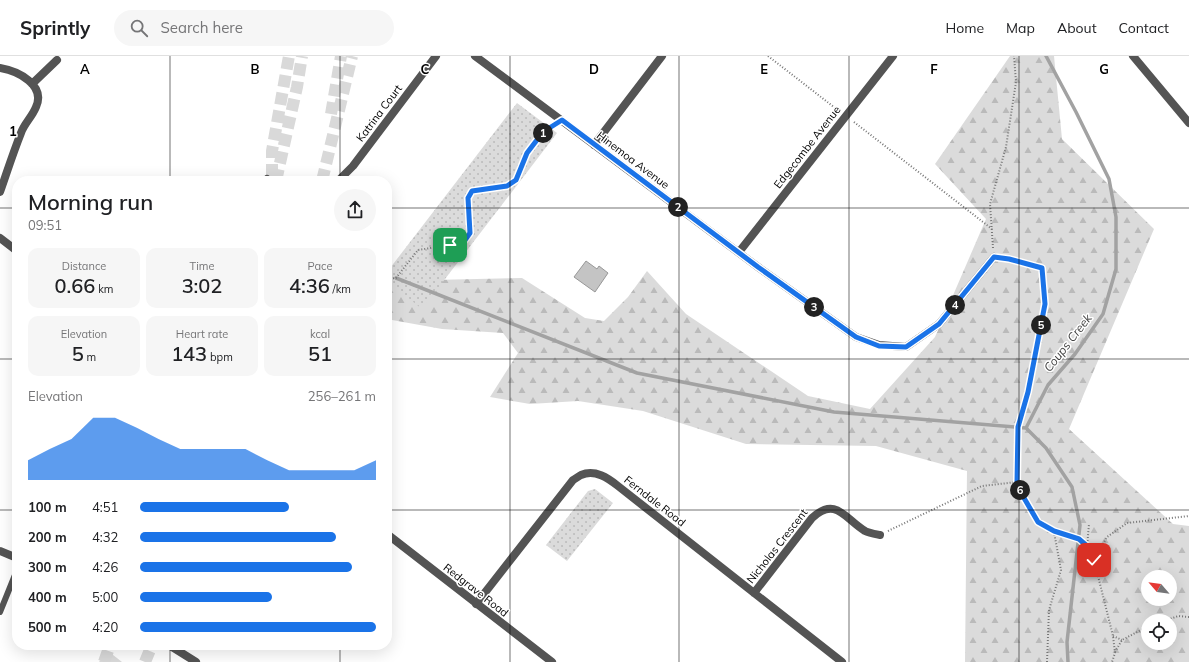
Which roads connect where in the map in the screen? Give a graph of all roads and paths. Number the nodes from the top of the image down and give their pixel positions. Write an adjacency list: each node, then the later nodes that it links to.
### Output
1 (436, 56): 15 (street, Katrina Court)
2 (475, 56): 12 (street, Hinemoa Avenue)
3 (662, 56): 14 (street)
4 (768, 56): 11 (path)
5 (892, 56): 11 (street, Edgecombe Avenue)
6 (1014, 56): 17 (path)
7 (1133, 56): 13 (street)
8 (56, 60): 10 (street)
9 (0, 68): 10 (street)
10 (32, 84): 16 (street)
11 (846, 116): 17 (path); 20 (street, Edgecombe Avenue)
12 (562, 120): 14 (street, Hinemoa Avenue); 22 (path)
13 (1189, 123)
14 (594, 145): 20 (street, Hinemoa Avenue)
15 (343, 176)
16 (0, 192)
17 (992, 228): 21 (path)
18 (0, 238): 19 (street)
19 (12, 247)
20 (739, 252): 21 (street, Hinemoa Avenue)
21 (994, 257): 23 (path)
22 (392, 278)
23 (1017, 482): 26 (path); 27 (path)
24 (1189, 516): 32 (path)
25 (1089, 524): 29 (path)
26 (1054, 531): 29 (path); 47 (path)
27 (880, 535): 34 (street, Nicholas Crescent)
28 (392, 538): 35 (street, Redgrave Road)
29 (1087, 546): 32 (path)
30 (0, 551): 31 (street)
31 (12, 556)
32 (1094, 560): 40 (path)
33 (12, 582): 36 (lane)
34 (754, 593): 35 (street, Ferndale Road); 46 (street, Ferndale Road)
35 (476, 604): 45 (street, Redgrave Road)
36 (0, 612)
37 (1177, 616): 38 (path)
38 (1189, 617)
39 (1141, 630): 41 (path)
40 (1113, 636): 41 (path); 43 (path)
41 (1122, 640): 43 (path)
42 (177, 650): 44 (street)
43 (1115, 653): 48 (path)
44 (196, 662)
45 (552, 662)
46 (842, 662)
47 (1046, 662)
48 (1112, 662)

